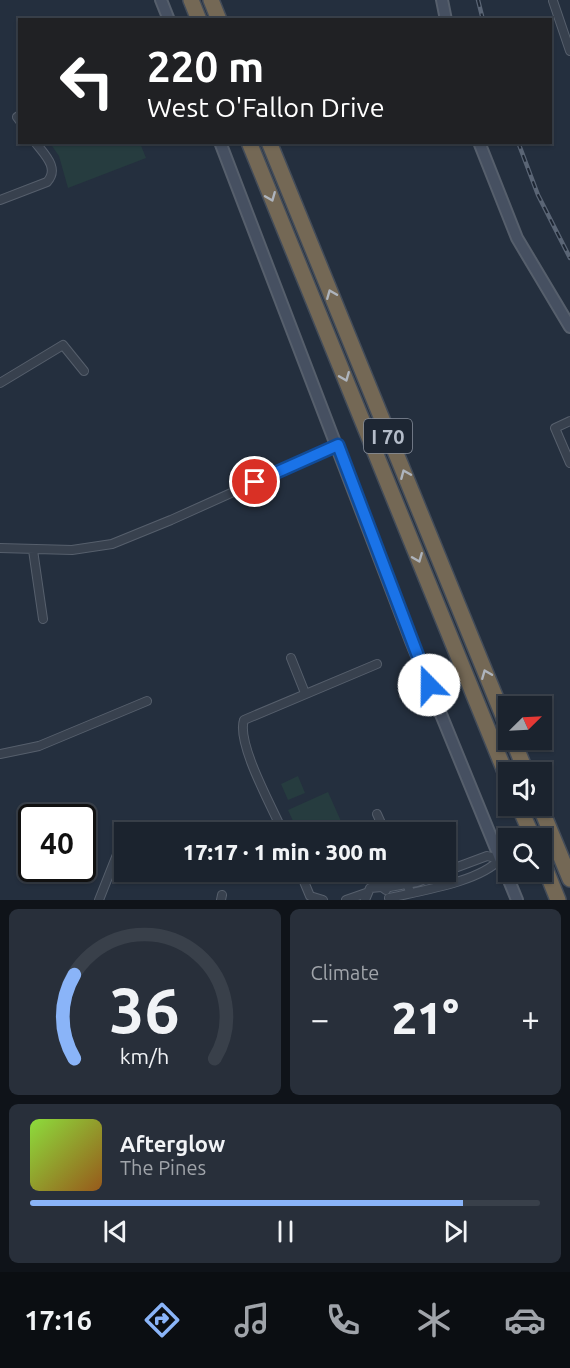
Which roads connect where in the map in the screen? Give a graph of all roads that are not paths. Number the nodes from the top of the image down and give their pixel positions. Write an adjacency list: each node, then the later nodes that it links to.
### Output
1 (161, 0): 6 (street)
2 (191, 0): 7 (highway)
3 (211, 0): 8 (highway)
4 (442, 0): 9 (street)
5 (553, 1): 10 (street)
6 (168, 18)
7 (198, 18)
8 (218, 18)
9 (446, 18)
10 (570, 51)
11 (37, 144): 16 (street)
12 (221, 144): 21 (street)
13 (250, 144): 32 (highway, I 70, one-way to 32)
14 (270, 144): 30 (highway, I 70, one-way to 14)
15 (480, 144): 17 (street)
16 (0, 200)
17 (570, 327)
18 (84, 371): 19 (street)
19 (0, 383)
20 (570, 421): 22 (street)
21 (338, 445): 24 (street); 37 (street)
22 (570, 464)
23 (0, 548): 24 (street)
24 (33, 550): 25 (street)
25 (43, 619)
26 (291, 658): 28 (street)
27 (377, 664): 28 (street)
28 (305, 693): 35 (street)
29 (147, 701): 31 (street)
30 (498, 703)
31 (0, 754)
32 (501, 762)
33 (377, 814): 36 (street)
34 (544, 816): 41 (highway)
35 (279, 822)
36 (381, 822)
37 (498, 854)
38 (498, 859): 45 (street)
39 (114, 862): 51 (street)
40 (498, 862): 47 (street)
41 (570, 879)
42 (303, 882): 49 (street)
43 (510, 882): 54 (street)
44 (551, 882): 55 (highway)
45 (407, 884): 46 (street); 47 (street)
46 (384, 888): 48 (street); 50 (street)
47 (410, 893): 50 (street)
48 (365, 897): 53 (street)
49 (307, 898): 52 (street)
50 (389, 899)
51 (99, 900)
52 (323, 900)
53 (346, 900)
54 (517, 900)
55 (558, 900)

